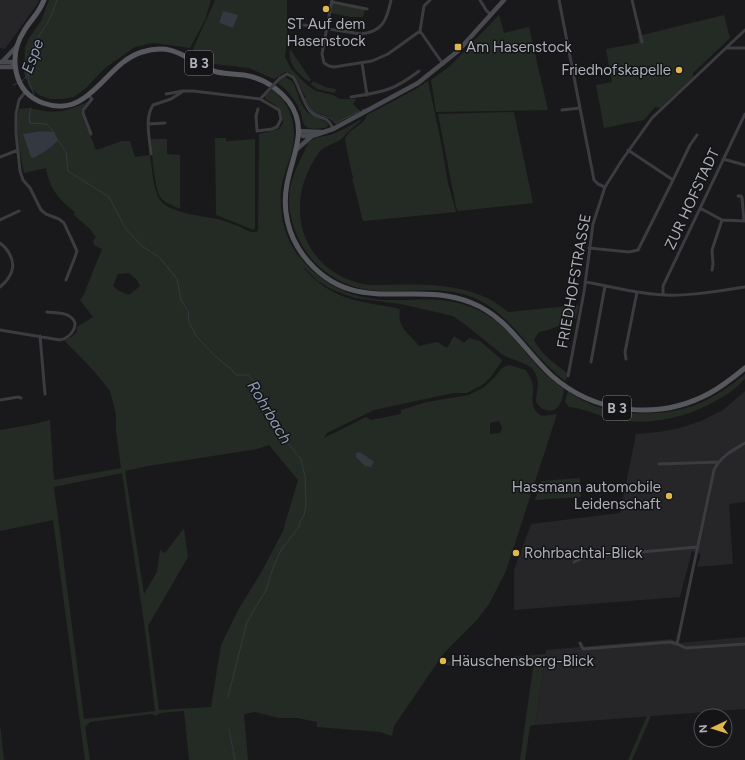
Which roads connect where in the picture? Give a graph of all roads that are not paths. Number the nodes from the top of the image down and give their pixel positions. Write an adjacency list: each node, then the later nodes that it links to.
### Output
1 (44, 0): 16 (main road, B 3)
2 (391, 0): 12 (street)
3 (430, 0): 14 (street)
4 (480, 0): 10 (street)
5 (504, 0): 10 (street)
6 (559, 0): 32 (street)
7 (632, 0): 15 (street)
8 (332, 1): 9 (street); 12 (street)
9 (368, 9)
10 (491, 15): 21 (street)
11 (304, 24): 12 (street)
12 (327, 28): 20 (street)
13 (745, 30): 17 (street, FRIEDHOFSTRASSE)
14 (420, 31): 20 (street); 21 (street)
15 (642, 42)
16 (17, 46): 19 (street); 23 (main road, B 3)
17 (726, 48): 18 (street); 46 (street, FRIEDHOFSTRASSE)
18 (745, 48)
19 (1, 61): 23 (street)
20 (362, 63): 29 (street)
21 (443, 64): 38 (street)
22 (0, 67): 23 (street)
23 (14, 67): 25 (main road, B 3)
24 (419, 71): 29 (street)
25 (26, 91): 28 (main road, B 3); 45 (street)
26 (183, 91): 27 (street); 31 (street); 37 (street)
27 (166, 94)
28 (88, 95): 39 (main road, B 3); 41 (street)
29 (367, 95): 30 (street)
30 (351, 97)
31 (260, 99): 33 (street); 38 (street, bridge)
32 (580, 108): 34 (street); 52 (street)
33 (258, 109)
34 (562, 110)
35 (745, 114): 49 (street, ZUR HOFSTADT)
36 (165, 123): 37 (street)
37 (148, 124): 47 (street)
38 (333, 129): 40 (street)
39 (298, 132): 40 (street); 43 (street); 44 (main road, B 3)
40 (321, 132): 43 (street)
41 (91, 134)
42 (697, 135): 51 (street)
43 (312, 136): 44 (street)
44 (297, 149): 74 (main road, B 3)
45 (18, 150): 48 (street); 62 (street)
46 (628, 150): 51 (street); 52 (street, FRIEDHOFSTRASSE)
47 (152, 154)
48 (0, 157)
49 (723, 159): 50 (street); 54 (street, ZUR HOFSTADT)
50 (745, 165)
51 (674, 180): 60 (street)
52 (605, 187): 60 (street, FRIEDHOFSTRASSE)
53 (738, 196): 58 (street)
54 (700, 208): 57 (street); 68 (street, ZUR HOFSTADT)
55 (19, 211): 56 (street)
56 (0, 220)
57 (722, 220): 58 (street); 61 (street)
58 (744, 221)
59 (0, 243): 65 (street)
60 (589, 248): 63 (street, FRIEDHOFSTRASSE)
61 (712, 270)
62 (66, 280)
63 (585, 282): 64 (street); 75 (street, FRIEDHOFSTRASSE)
64 (605, 286): 67 (street); 73 (street)
65 (0, 287)
66 (745, 287): 68 (street)
67 (637, 292): 68 (street); 72 (street)
68 (663, 295)
69 (47, 312): 71 (street)
70 (0, 330): 71 (street)
71 (40, 336): 76 (street)
72 (626, 359)
73 (591, 362)
74 (745, 368)
75 (568, 376)
76 (45, 394)
77 (21, 398): 78 (street)
78 (0, 400)
79 (745, 443): 80 (street)
80 (719, 462): 81 (street); 82 (street)
81 (659, 464)
82 (698, 547): 83 (street); 85 (street)
83 (574, 562)
84 (580, 643): 85 (street)
85 (677, 644): 86 (street)
86 (745, 644)

